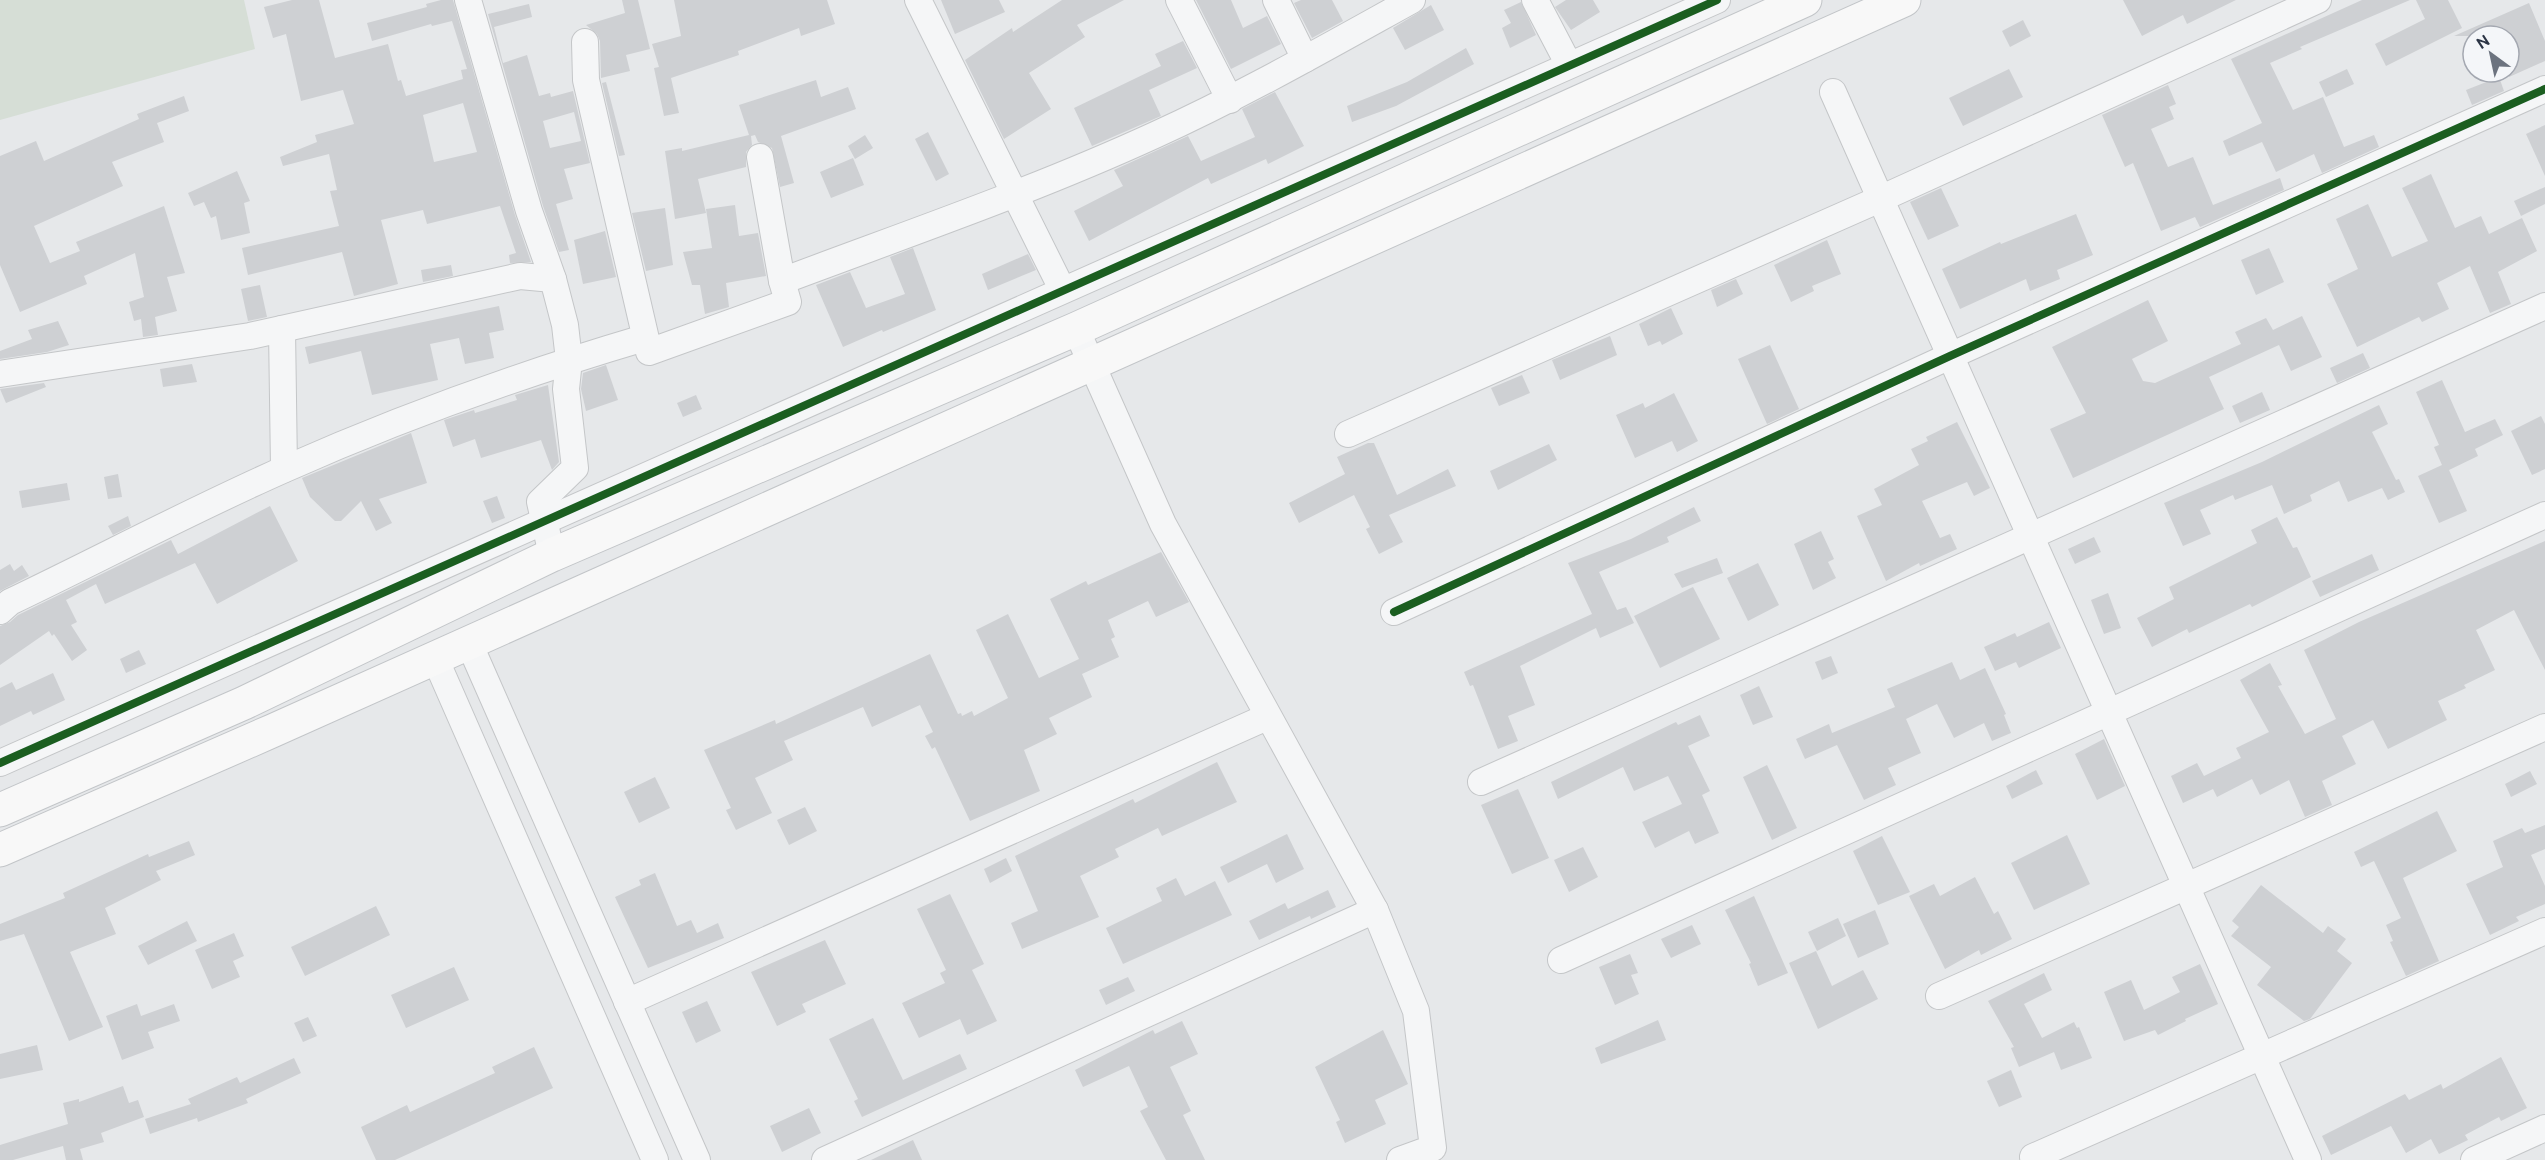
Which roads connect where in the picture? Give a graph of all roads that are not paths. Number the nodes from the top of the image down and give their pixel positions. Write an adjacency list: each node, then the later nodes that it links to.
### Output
1 (468, 0): 20 (street)
2 (918, 0): 18 (street)
3 (1179, 0): 16 (street)
4 (1276, 0): 12 (street)
5 (1412, 0): 12 (street)
6 (1535, 0): 13 (street)
7 (1805, 0): 24 (main road)
8 (1904, 0): 29 (main road)
9 (2319, 0): 19 (street)
10 (1701, 3): 13 (street)
11 (585, 42): 26 (street)
12 (1305, 59): 16 (street)
13 (1569, 65): 22 (street)
14 (2545, 89): 27 (street)
15 (1833, 92): 19 (street)
16 (1230, 100): 18 (street)
17 (760, 157): 21 (street)
18 (1014, 194): 21 (street); 22 (street)
19 (1881, 199): 27 (street); 31 (street)
20 (553, 279): 25 (street); 28 (street)
21 (782, 281): 26 (street)
22 (1062, 289): 34 (street)
23 (2545, 306): 35 (street)
24 (1076, 328): 29 (street); 36 (main road)
25 (282, 329): 30 (street); 32 (street)
26 (644, 338): 28 (street)
27 (1950, 356): 35 (street); 38 (street)
28 (569, 360): 32 (street); 34 (street)
29 (1093, 364): 39 (main road); 42 (street)
30 (0, 374)
31 (1348, 434)
32 (284, 470): 37 (street)
33 (2545, 515): 41 (street)
34 (544, 519): 36 (street); 44 (street)
35 (2030, 536): 41 (street); 45 (street)
36 (552, 555): 46 (main road)
37 (0, 611)
38 (1394, 612)
39 (469, 643): 40 (main road); 53 (street)
40 (435, 658): 47 (main road); 57 (street)
41 (2108, 711): 48 (street); 51 (street)
42 (1267, 717): 49 (street); 53 (street)
43 (2545, 728): 48 (street)
44 (0, 763)
45 (1481, 782)
46 (0, 810)
47 (0, 850)
48 (2187, 886): 52 (street); 54 (street)
49 (1375, 910): 59 (street); 60 (street)
50 (2545, 931): 54 (street)
51 (1561, 960)
52 (1939, 996)
53 (627, 1002): 58 (street)
54 (2262, 1056): 56 (street); 61 (street)
55 (2545, 1128): 62 (street)
56 (2033, 1157)
57 (655, 1160)
58 (697, 1160)
59 (825, 1160)
60 (1400, 1160)
61 (2308, 1160)
62 (2474, 1160)

